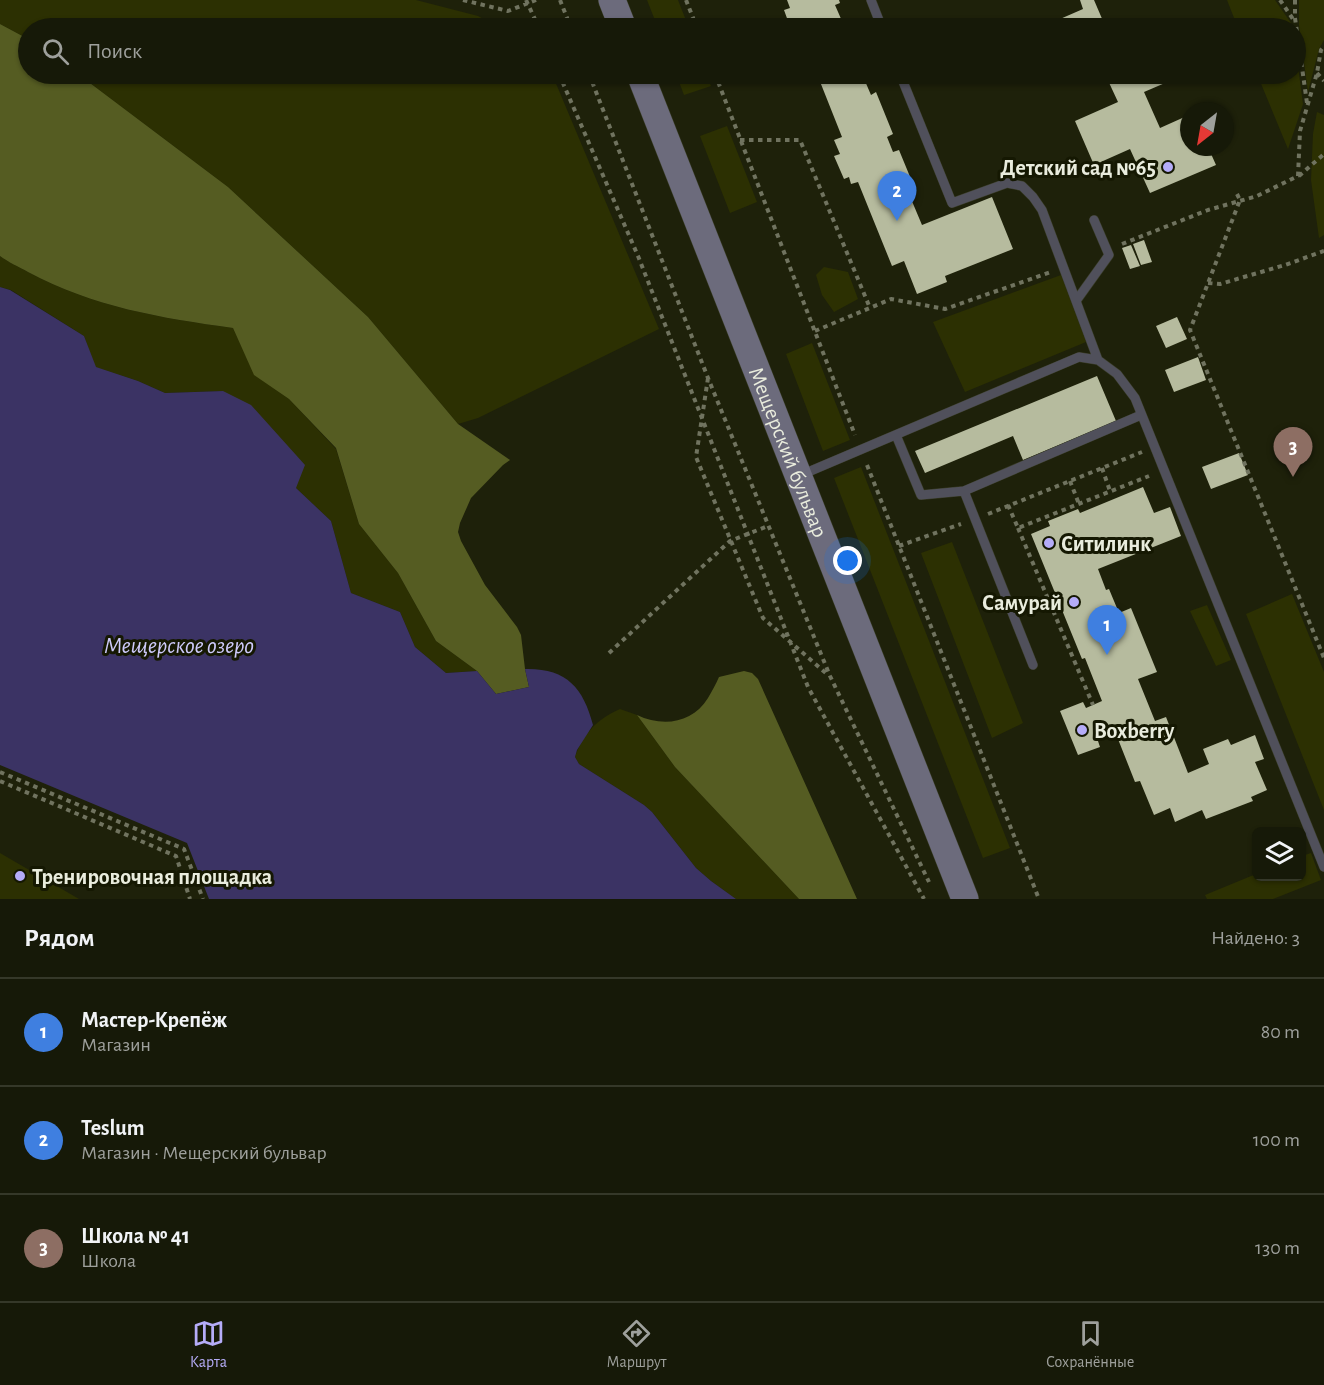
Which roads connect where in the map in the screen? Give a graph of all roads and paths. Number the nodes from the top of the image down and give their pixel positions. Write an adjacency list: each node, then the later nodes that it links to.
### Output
1 (463, 0): 9 (path)
2 (536, 0): 9 (path)
3 (554, 0): 10 (path)
4 (612, 0): 13 (main road)
5 (686, 0): 14 (path)
6 (871, 0): 15 (lane)
7 (1280, 0): 16 (path)
8 (1295, 0): 17 (path)
9 (527, 1): 11 (path)
10 (560, 1): 12 (path)
11 (535, 18)
12 (567, 18)
13 (619, 18)
14 (693, 18)
15 (878, 18)
16 (1293, 18)
17 (1296, 18)
18 (1324, 46): 19 (path)
19 (1317, 73): 20 (path); 27 (path)
20 (1324, 81)
21 (563, 84): 44 (path)
22 (593, 84): 42 (path)
23 (644, 84): 50 (main road, Мещерский бульвар)
24 (719, 84): 28 (path)
25 (904, 84): 36 (lane)
26 (1304, 84): 27 (path)
27 (1307, 106): 30 (path)
28 (740, 140): 39 (path); 40 (path)
29 (1324, 154): 30 (path)
30 (1298, 176): 32 (path)
31 (1237, 194): 32 (path)
32 (1240, 200): 34 (path); 37 (path)
33 (1094, 220): 34 (lane)
34 (1107, 250): 38 (lane)
35 (1324, 251): 37 (path)
36 (1064, 267): 38 (lane); 39 (path)
37 (1208, 283): 64 (path)
38 (1076, 301): 41 (lane)
39 (870, 308): 40 (path)
40 (815, 332): 47 (path)
41 (1098, 360): 43 (lane); 45 (lane)
42 (708, 378): 44 (path); 57 (path)
43 (1141, 415): 46 (lane); 52 (lane)
44 (702, 417): 59 (path); 60 (path)
45 (896, 435): 47 (lane); 52 (lane)
46 (1154, 447): 48 (path); 49 (lane)
47 (861, 449): 50 (lane); 61 (path)
48 (1102, 468): 51 (path); 53 (path)
49 (1164, 470): 53 (path); 70 (lane)
50 (799, 476): 75 (main road, Мещерский бульвар)
51 (1070, 481): 54 (path); 55 (path)
52 (964, 491): 56 (lane)
53 (1110, 491): 54 (path)
54 (1079, 504): 58 (path)
55 (1008, 506): 56 (path); 58 (path)
56 (975, 519): 61 (path); 65 (lane)
57 (768, 526): 59 (path); 66 (path)
58 (1018, 528): 67 (path)
59 (748, 534): 60 (path); 62 (path)
60 (730, 541): 62 (path); 63 (path)
61 (899, 546): 76 (path)
62 (791, 642): 66 (path); 74 (path)
63 (609, 653)
64 (1324, 658)
65 (1033, 665)
66 (830, 676): 71 (path)
67 (1093, 705)
68 (0, 772): 73 (path)
69 (0, 781): 72 (path)
70 (1324, 867)
71 (932, 888)
72 (190, 899)
73 (203, 899)
74 (924, 899)
75 (965, 899)
76 (1039, 899)

